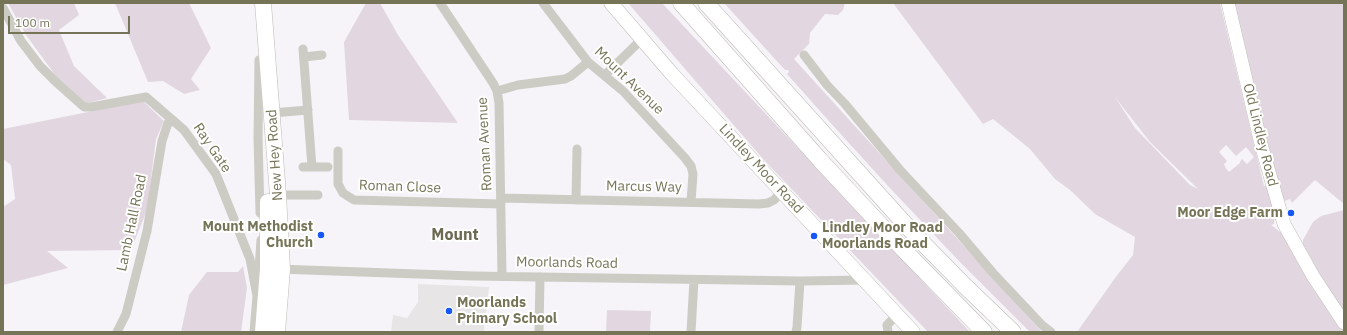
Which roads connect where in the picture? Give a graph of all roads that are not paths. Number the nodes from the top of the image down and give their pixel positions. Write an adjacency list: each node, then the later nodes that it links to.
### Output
1 (254, 3): 13 (highway, New Hey Road)
2 (263, 3): 18 (highway, New Hey Road)
3 (440, 3): 16 (street, Roman Avenue)
4 (543, 3): 14 (street, Mount Avenue)
5 (611, 3): 10 (main road, Lindley Moor Road)
6 (681, 3): 49 (highway)
7 (706, 3): 50 (highway)
8 (1228, 3): 39 (street, Old Lindley Road)
9 (3, 8): 19 (street, Ray Gate)
10 (642, 39): 15 (street); 25 (main road, Lindley Moor Road)
11 (322, 55): 17 (street)
12 (804, 55): 51 (street)
13 (259, 60): 31 (highway, New Hey Road); 37 (street, New Hey Road)
14 (588, 62): 15 (street, Mount Avenue); 16 (street)
15 (605, 75): 30 (street, Mount Avenue)
16 (497, 91): 29 (street, Roman Avenue)
17 (308, 110): 18 (street); 23 (street)
18 (272, 113): 26 (highway, New Hey Road)
19 (174, 121): 37 (street, Ray Gate); 40 (street, Lamb Hall Road)
20 (577, 149): 28 (street)
21 (338, 151): 29 (street, Roman Close)
22 (303, 167): 23 (street)
23 (312, 167): 24 (street)
24 (328, 167)
25 (782, 191): 30 (street, Marcus Way); 35 (main road, Lindley Moor Road)
26 (278, 195): 27 (street); 31 (highway, New Hey Road)
27 (318, 195)
28 (576, 200): 29 (street, Marcus Way); 30 (street, Marcus Way)
29 (501, 201): 32 (street, Roman Avenue)
30 (691, 202)
31 (275, 269): 32 (street, Moorlands Road); 42 (highway, New Hey Road); 43 (highway, New Hey Road)
32 (502, 276): 33 (street, Moorlands Road)
33 (540, 277): 34 (street, Moorlands Road); 44 (street)
34 (694, 280): 36 (street, Moorlands Road); 45 (street)
35 (866, 280): 36 (street, Moorlands Road); 38 (main road, Lindley Moor Road)
36 (800, 281): 46 (street)
37 (257, 296): 41 (street, Ray Gate)
38 (897, 315): 47 (street); 48 (main road, Lindley Moor Road)
39 (1344, 323)
40 (117, 332)
41 (254, 332)
42 (263, 332)
43 (277, 332)
44 (539, 332)
45 (691, 332)
46 (796, 332)
47 (888, 332)
48 (913, 332)
49 (984, 332)
50 (1014, 332)
51 (1051, 332)

